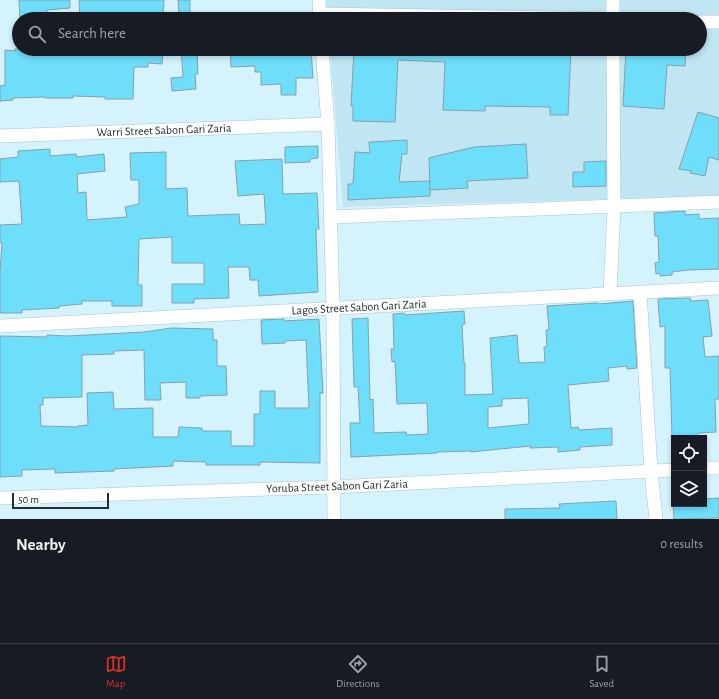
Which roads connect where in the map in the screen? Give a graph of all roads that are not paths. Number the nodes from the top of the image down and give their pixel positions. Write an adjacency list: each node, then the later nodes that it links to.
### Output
1 (319, 0): 3 (street)
2 (613, 0): 4 (street)
3 (320, 12)
4 (613, 12)
5 (707, 22): 6 (street)
6 (719, 22)
7 (323, 56): 9 (street)
8 (613, 56): 12 (street)
9 (328, 124): 10 (street, Warri Street Sabon Gari Zaria); 13 (street)
10 (0, 136)
11 (719, 202): 12 (street)
12 (614, 207): 13 (street); 16 (street)
13 (330, 217): 17 (street)
14 (719, 288): 15 (street, Lagos Street Sabon Gari Zaria)
15 (640, 292): 16 (street, Lagos Street Sabon Gari Zaria); 22 (street)
16 (610, 293): 17 (street, Lagos Street Sabon Gari Zaria)
17 (333, 308): 18 (street, Lagos Street Sabon Gari Zaria); 23 (street)
18 (0, 326)
19 (707, 468): 20 (street)
20 (719, 468)
21 (671, 470): 22 (street, Yoruba Street Sabon Gari Zaria)
22 (651, 471): 23 (street, Yoruba Street Sabon Gari Zaria); 26 (street)
23 (333, 487): 24 (street, Yoruba Street Sabon Gari Zaria); 25 (street)
24 (0, 498)
25 (334, 519)
26 (656, 519)

